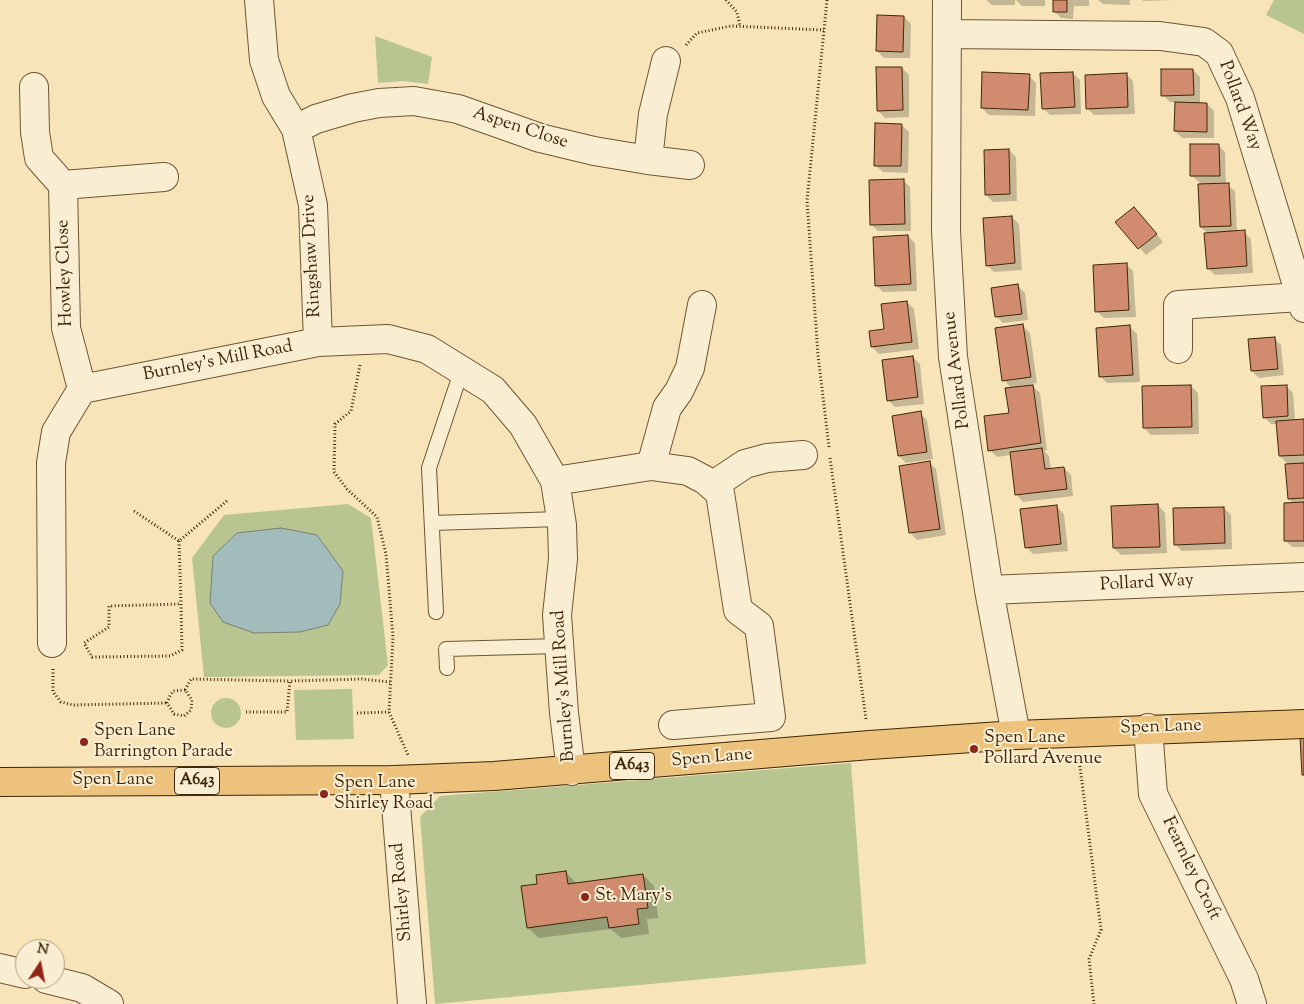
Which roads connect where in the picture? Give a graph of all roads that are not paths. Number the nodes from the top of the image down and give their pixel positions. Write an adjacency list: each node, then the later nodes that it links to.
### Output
1 (259, 0): 6 (street, Ringshaw Drive)
2 (947, 0): 3 (street, Pollard Avenue)
3 (947, 34): 11 (street, Pollard Way); 24 (street, Pollard Avenue)
4 (674, 54): 7 (street)
5 (34, 87): 10 (street)
6 (296, 129): 7 (street, Aspen Close); 13 (street, Ringshaw Drive)
7 (648, 160): 8 (street, Aspen Close)
8 (690, 165)
9 (164, 177): 10 (street)
10 (63, 184): 16 (street, Howley Close)
11 (1302, 302): 14 (street)
12 (702, 305): 18 (street)
13 (318, 342): 15 (street, Burnley's Mill Road); 16 (street, Burnley's Mill Road)
14 (1178, 349)
15 (462, 369): 19 (street, Burnley's Mill Road); 22 (lane)
16 (82, 390): 26 (street)
17 (802, 455): 20 (street)
18 (651, 466): 19 (street); 20 (street)
19 (555, 481): 21 (street, Burnley's Mill Road)
20 (712, 486): 30 (street)
21 (561, 519): 22 (lane); 27 (street, Burnley's Mill Road)
22 (432, 522): 25 (lane)
23 (1304, 577): 24 (street, Pollard Way)
24 (990, 590): 32 (street, Pollard Avenue)
25 (436, 612)
26 (52, 643)
27 (559, 646): 28 (lane); 33 (street, Burnley's Mill Road)
28 (447, 668)
29 (1304, 724): 31 (main road, Spen Lane / A643)
30 (673, 725)
31 (1148, 728): 32 (main road, Spen Lane / A643); 41 (street, Fearnley Croft)
32 (1016, 735): 33 (main road, Spen Lane / A643)
33 (571, 771): 34 (main road, Spen Lane / A643)
34 (406, 779): 35 (main road, Spen Lane / A643); 40 (street, Shirley Road)
35 (0, 782)
36 (0, 968): 37 (street)
37 (15, 972)
38 (65, 984): 39 (street)
39 (109, 1004)
40 (412, 1004)
41 (1252, 1004)

